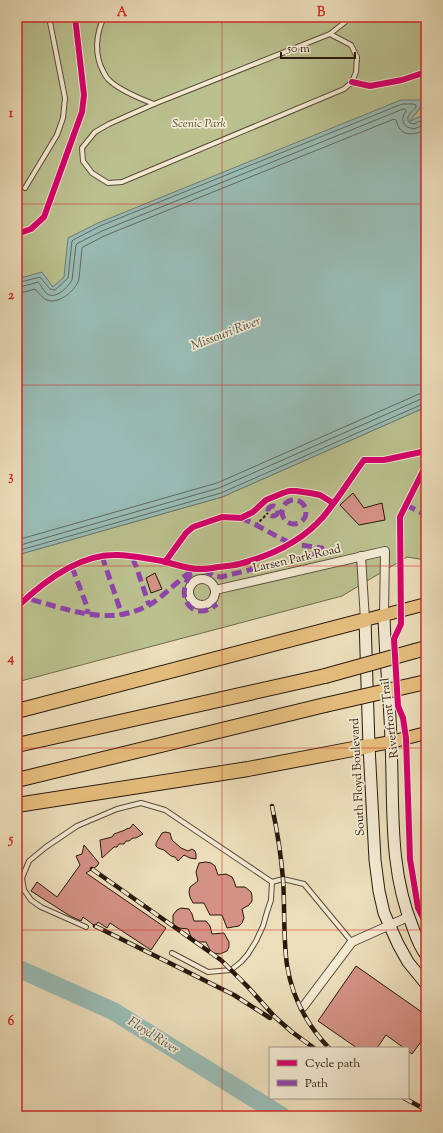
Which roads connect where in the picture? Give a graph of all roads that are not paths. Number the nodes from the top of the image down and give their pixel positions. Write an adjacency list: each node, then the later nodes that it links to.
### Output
1 (49, 17): 6 (lane)
2 (104, 17): 5 (lane)
3 (348, 17): 4 (lane)
4 (330, 34): 5 (lane); 5 (lane)
5 (154, 104)
6 (25, 188)
7 (361, 556): 8 (street, Larsen Park Road); 10 (street, Larsen Park Road); 11 (street, South Floyd Boulevard)
8 (215, 590)
9 (426, 604): 10 (main road)
10 (384, 615): 11 (main road); 16 (main road)
11 (365, 620): 14 (highway); 18 (main road, South Floyd Boulevard)
12 (420, 649): 17 (highway, bridge)
13 (426, 682): 19 (highway, bridge)
14 (17, 710)
15 (426, 733): 16 (main road)
16 (391, 742): 18 (main road); 22 (main road)
17 (17, 745)
18 (369, 746): 20 (highway); 23 (main road, South Floyd Boulevard)
19 (17, 780)
20 (17, 805)
21 (272, 882): 24 (lane); 25 (lane); 26 (lane)
22 (408, 917): 23 (street); 27 (main road)
23 (390, 925): 25 (street); 28 (main road, South Floyd Boulevard)
24 (86, 927)
25 (352, 942): 29 (street)
26 (172, 953)
27 (426, 955)
28 (426, 984)
29 (303, 1007)

